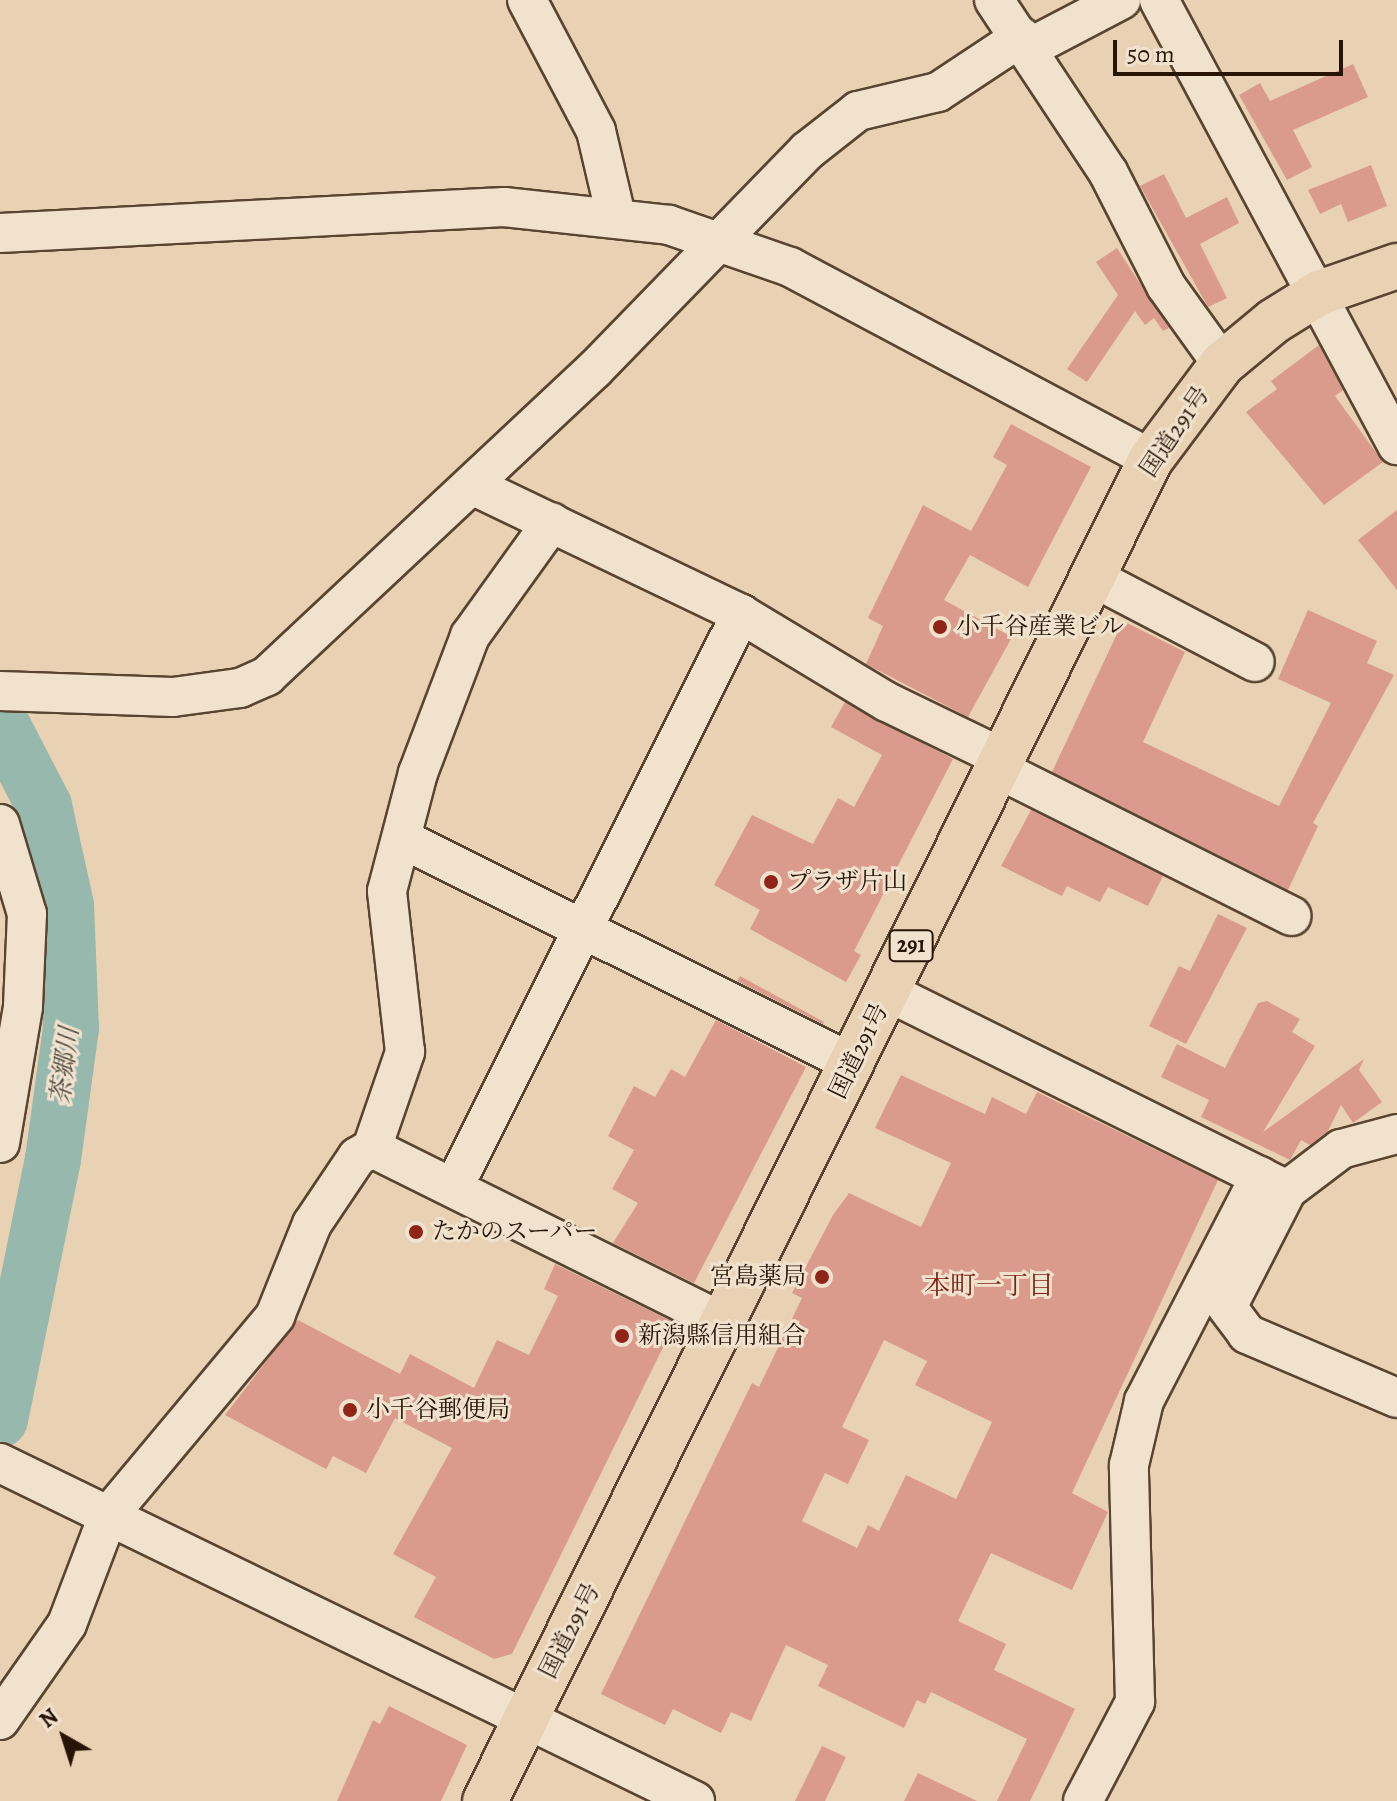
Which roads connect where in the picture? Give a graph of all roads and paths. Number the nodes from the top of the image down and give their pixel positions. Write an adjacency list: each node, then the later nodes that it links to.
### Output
1 (527, 0): 6 (street)
2 (994, 0): 5 (street)
3 (1121, 0): 5 (street)
4 (1159, 0): 10 (street)
5 (1025, 42): 8 (street); 11 (street)
6 (616, 216): 7 (street); 8 (street)
7 (0, 233)
8 (726, 240): 13 (street); 14 (street)
9 (1397, 266): 10 (highway, 国道291号 / 291)
10 (1319, 293): 11 (highway, 国道291号 / 291); 12 (street)
11 (1222, 364): 13 (highway, 国道291号 / 291)
12 (1397, 445)
13 (1151, 459): 16 (highway, 国道291号 / 291)
14 (474, 486): 15 (street); 19 (street)
15 (552, 522): 17 (street); 22 (street)
16 (1096, 579): 18 (street); 20 (highway, 国道291号 / 291)
17 (741, 614): 20 (street); 24 (street)
18 (1255, 662)
19 (6, 690)
20 (1002, 764): 23 (street); 25 (highway, 国道291号 / 291)
21 (0, 824): 28 (street)
22 (402, 839): 24 (street); 29 (street)
23 (1291, 916)
24 (582, 930): 26 (street); 31 (street)
25 (888, 992): 26 (highway, 国道291号 / 291); 30 (street)
26 (854, 1064): 32 (highway, 国道291号 / 291)
27 (1397, 1134): 30 (street)
28 (0, 1143)
29 (372, 1148): 31 (street); 35 (street)
30 (1274, 1183): 33 (street); 40 (street)
31 (454, 1186): 32 (street)
32 (724, 1323): 37 (highway, 国道291号 / 291)
33 (1397, 1398)
34 (12, 1469): 35 (street)
35 (108, 1516): 36 (street); 37 (street)
36 (0, 1720)
37 (525, 1720): 38 (highway, 国道291号 / 291); 39 (street)
38 (485, 1801)
39 (695, 1801)
40 (1083, 1801)

